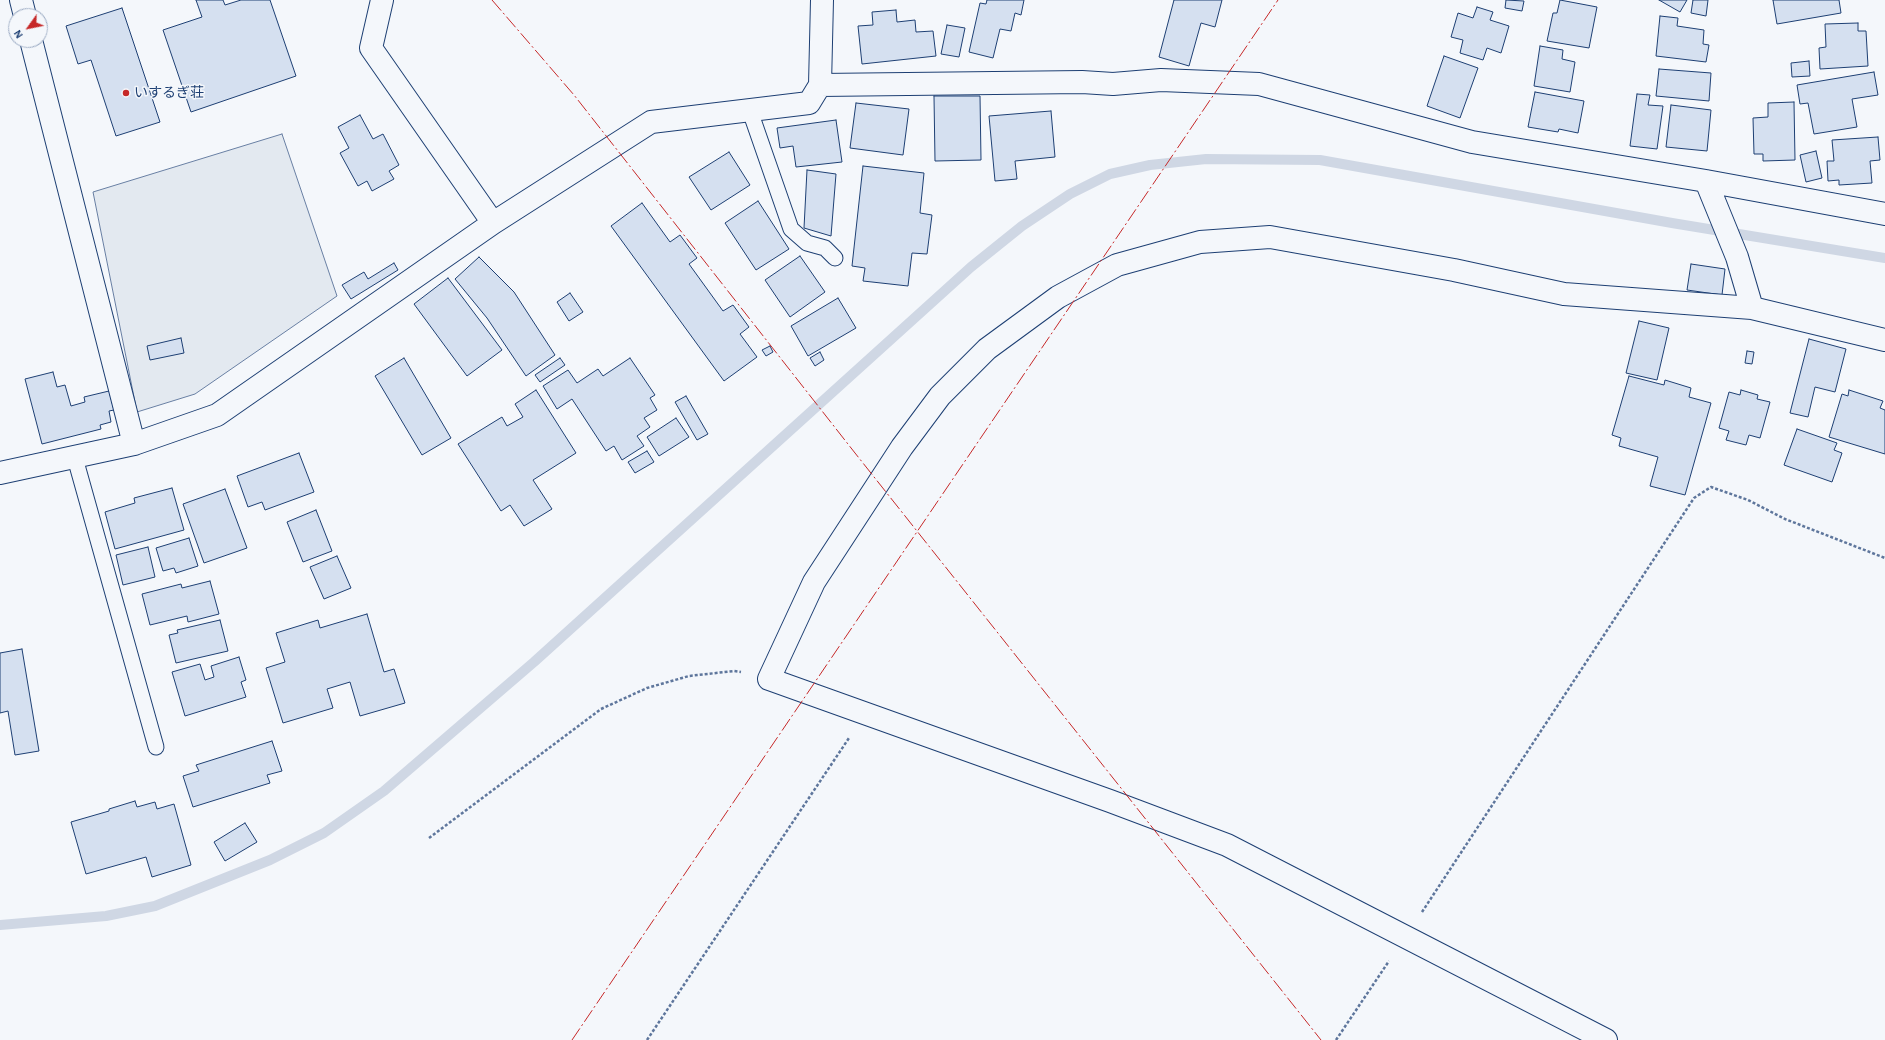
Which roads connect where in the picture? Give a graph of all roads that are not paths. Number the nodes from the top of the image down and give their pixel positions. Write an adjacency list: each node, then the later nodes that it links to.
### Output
1 (382, 0): 8 (street)
2 (822, 0): 4 (street)
3 (33, 48): 12 (street)
4 (820, 85): 5 (street); 6 (street)
5 (750, 111): 8 (street); 9 (lane)
6 (1706, 181): 7 (street); 10 (street)
7 (1885, 214)
8 (493, 223): 12 (street)
9 (835, 258)
10 (1752, 308): 11 (street); 16 (street)
11 (1885, 340)
12 (134, 444): 13 (street)
13 (75, 458): 14 (street); 15 (lane)
14 (0, 473)
15 (156, 747)
16 (1606, 1040)

